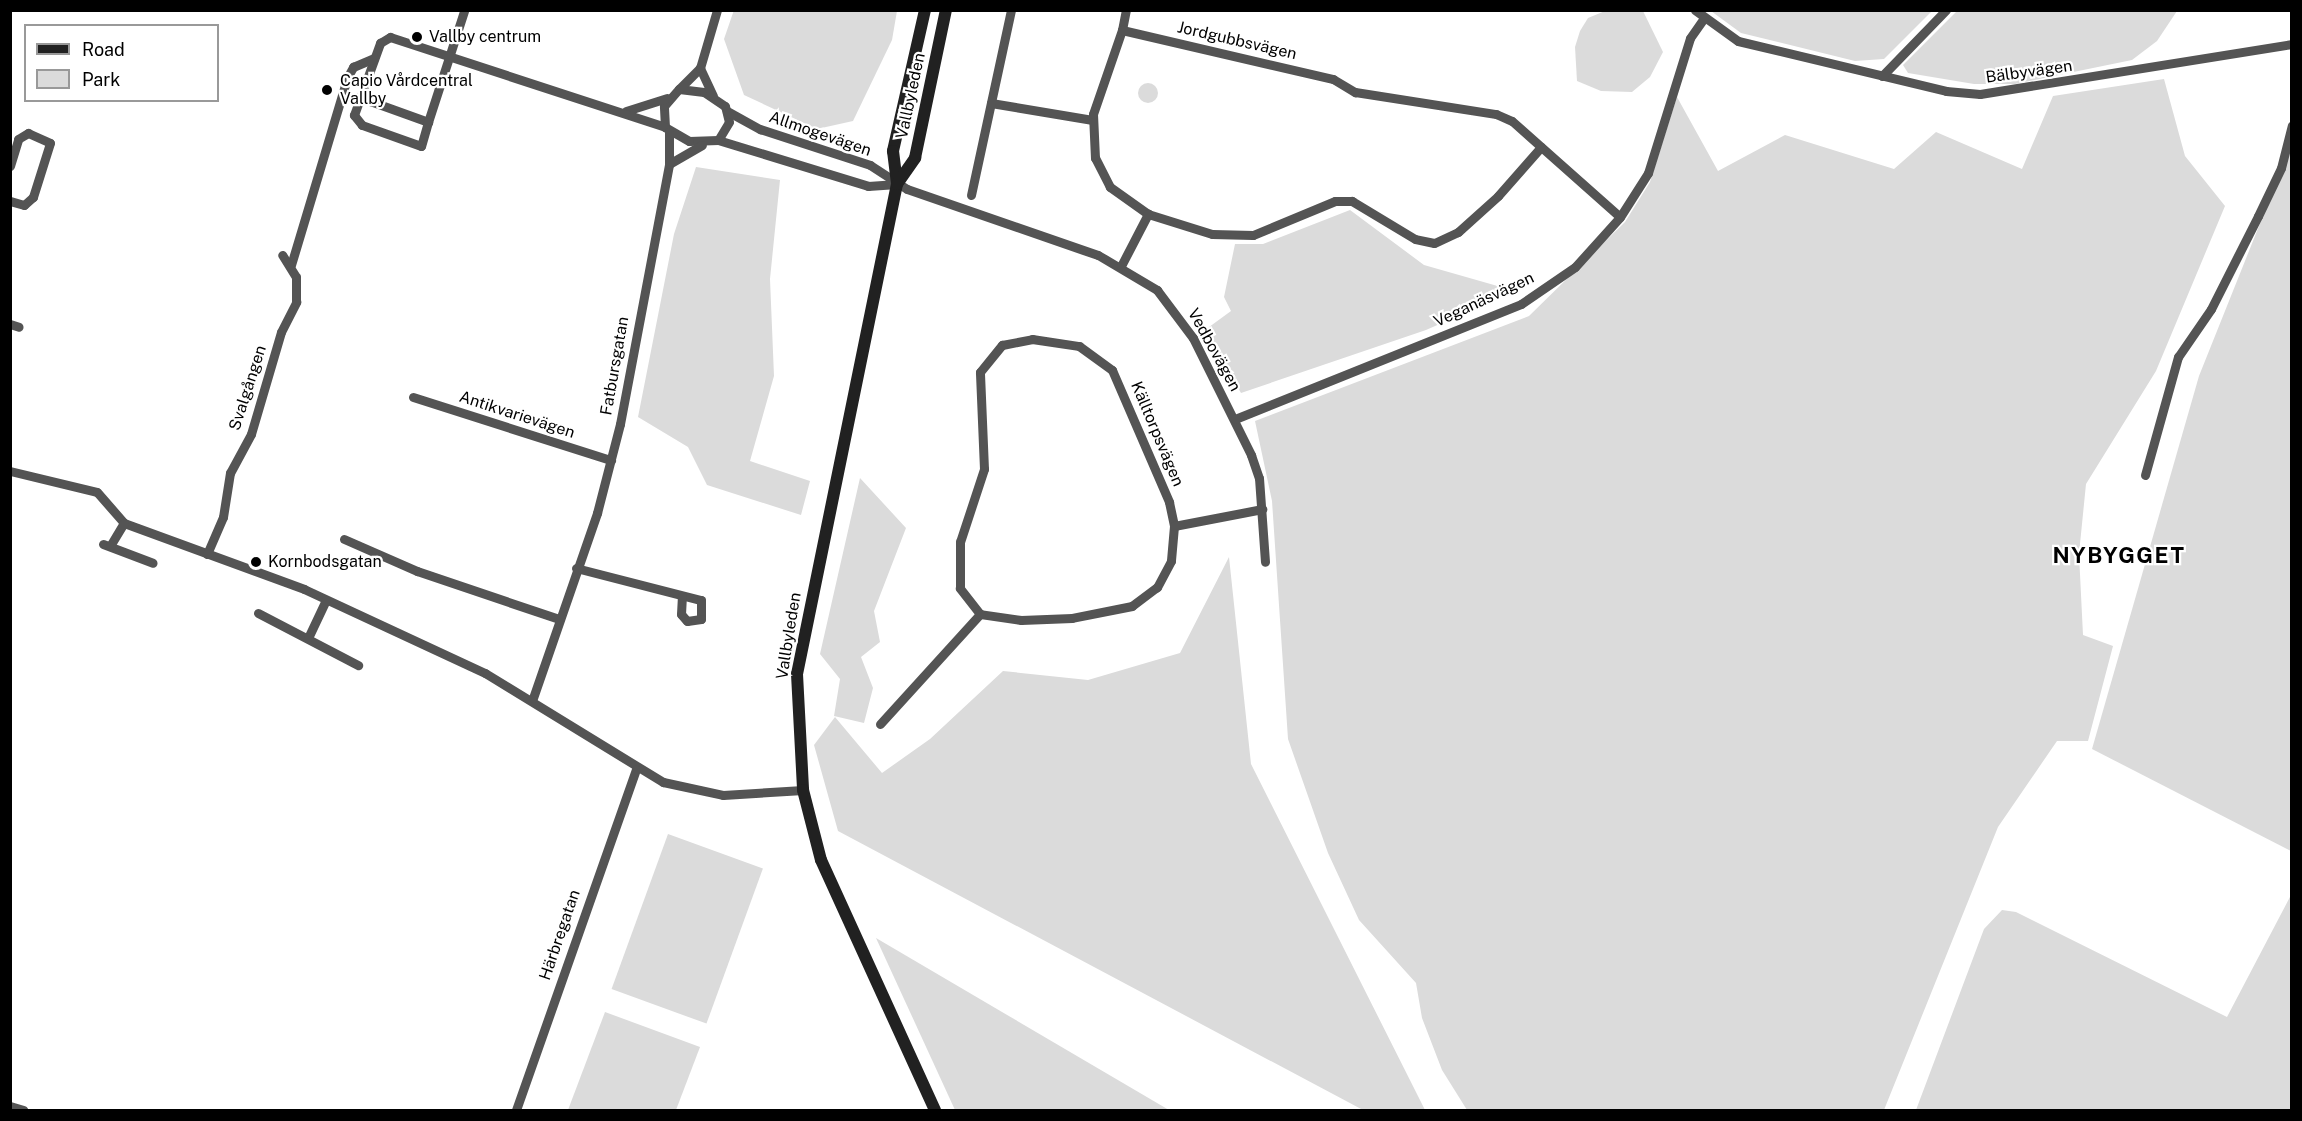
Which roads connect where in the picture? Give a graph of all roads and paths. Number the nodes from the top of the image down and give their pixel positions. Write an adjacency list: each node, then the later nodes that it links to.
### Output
1 (717, 10): 14 (street)
2 (925, 10): 31 (main road, Vallbyleden)
3 (946, 10): 31 (main road, Vallbyleden)
4 (1011, 10): 20 (street)
5 (1126, 10): 10 (street)
6 (1695, 10): 9 (street)
7 (1946, 10): 15 (street)
8 (464, 11): 12 (street)
9 (1704, 18): 15 (street, Bälbyvägen); 35 (street, Veganäsvägen)
10 (1122, 30): 23 (street); 28 (street, Jordgubbsvägen)
11 (2292, 44): 15 (street, Bälbyvägen)
12 (450, 56): 13 (street); 22 (street); 24 (street)
13 (374, 58): 16 (street); 37 (street, Svalgången)
14 (700, 68): 17 (street); 19 (street)
15 (1882, 76)
16 (363, 88): 24 (street); 24 (street)
17 (679, 90): 18 (street); 19 (street)
18 (667, 98): 22 (street); 26 (street)
19 (714, 98): 21 (street)
20 (991, 103): 23 (street); 32 (street)
21 (727, 111): 27 (street); 31 (street, Allmogevägen)
22 (623, 112): 26 (street)
23 (1093, 120): 34 (street)
24 (428, 123)
25 (2292, 125): 43 (street)
26 (667, 130): 27 (street); 29 (street, Fatbursgatan)
27 (714, 141): 29 (street); 31 (street, Allmogevägen)
28 (1541, 147): 34 (street); 35 (street, Jordgubbsvägen)
29 (669, 164): 41 (street, Fatbursgatan)
30 (10, 166): 33 (street)
31 (897, 184): 38 (street, Vedbovägen); 62 (main road, Vallbyleden)
32 (970, 195)
33 (10, 201)
34 (1148, 214): 38 (street)
35 (1620, 217): 40 (street, Veganäsvägen)
36 (282, 255): 37 (street)
37 (291, 265): 48 (street, Svalgången)
38 (1121, 266): 40 (street, Vedbovägen)
39 (413, 397): 41 (street, Antikvarievägen)
40 (1235, 419): 44 (street, Vedbovägen)
41 (611, 460): 51 (street, Fatbursgatan)
42 (10, 471): 45 (street)
43 (2145, 475)
44 (1262, 509): 46 (street); 49 (street, Vedbovägen)
45 (124, 523): 48 (street); 50 (street)
46 (1174, 525): 55 (street); 55 (street, Källtorpsvägen)
47 (344, 539): 56 (street)
48 (207, 554): 53 (street)
49 (1265, 562)
50 (153, 563)
51 (576, 568): 52 (street); 56 (street, Fatbursgatan)
52 (682, 597)
53 (326, 600): 57 (street); 59 (street)
54 (258, 613): 57 (street)
55 (980, 614): 60 (street)
56 (559, 619): 59 (street, Fatbursgatan)
57 (308, 638): 58 (street)
58 (358, 665)
59 (533, 698): 61 (street)
60 (880, 724)
61 (636, 770): 62 (street); 65 (street, Härbregatan)
62 (804, 790): 66 (main road, Vallbyleden)
63 (10, 1106): 64 (street)
64 (23, 1110)
65 (516, 1110)
66 (935, 1110)

